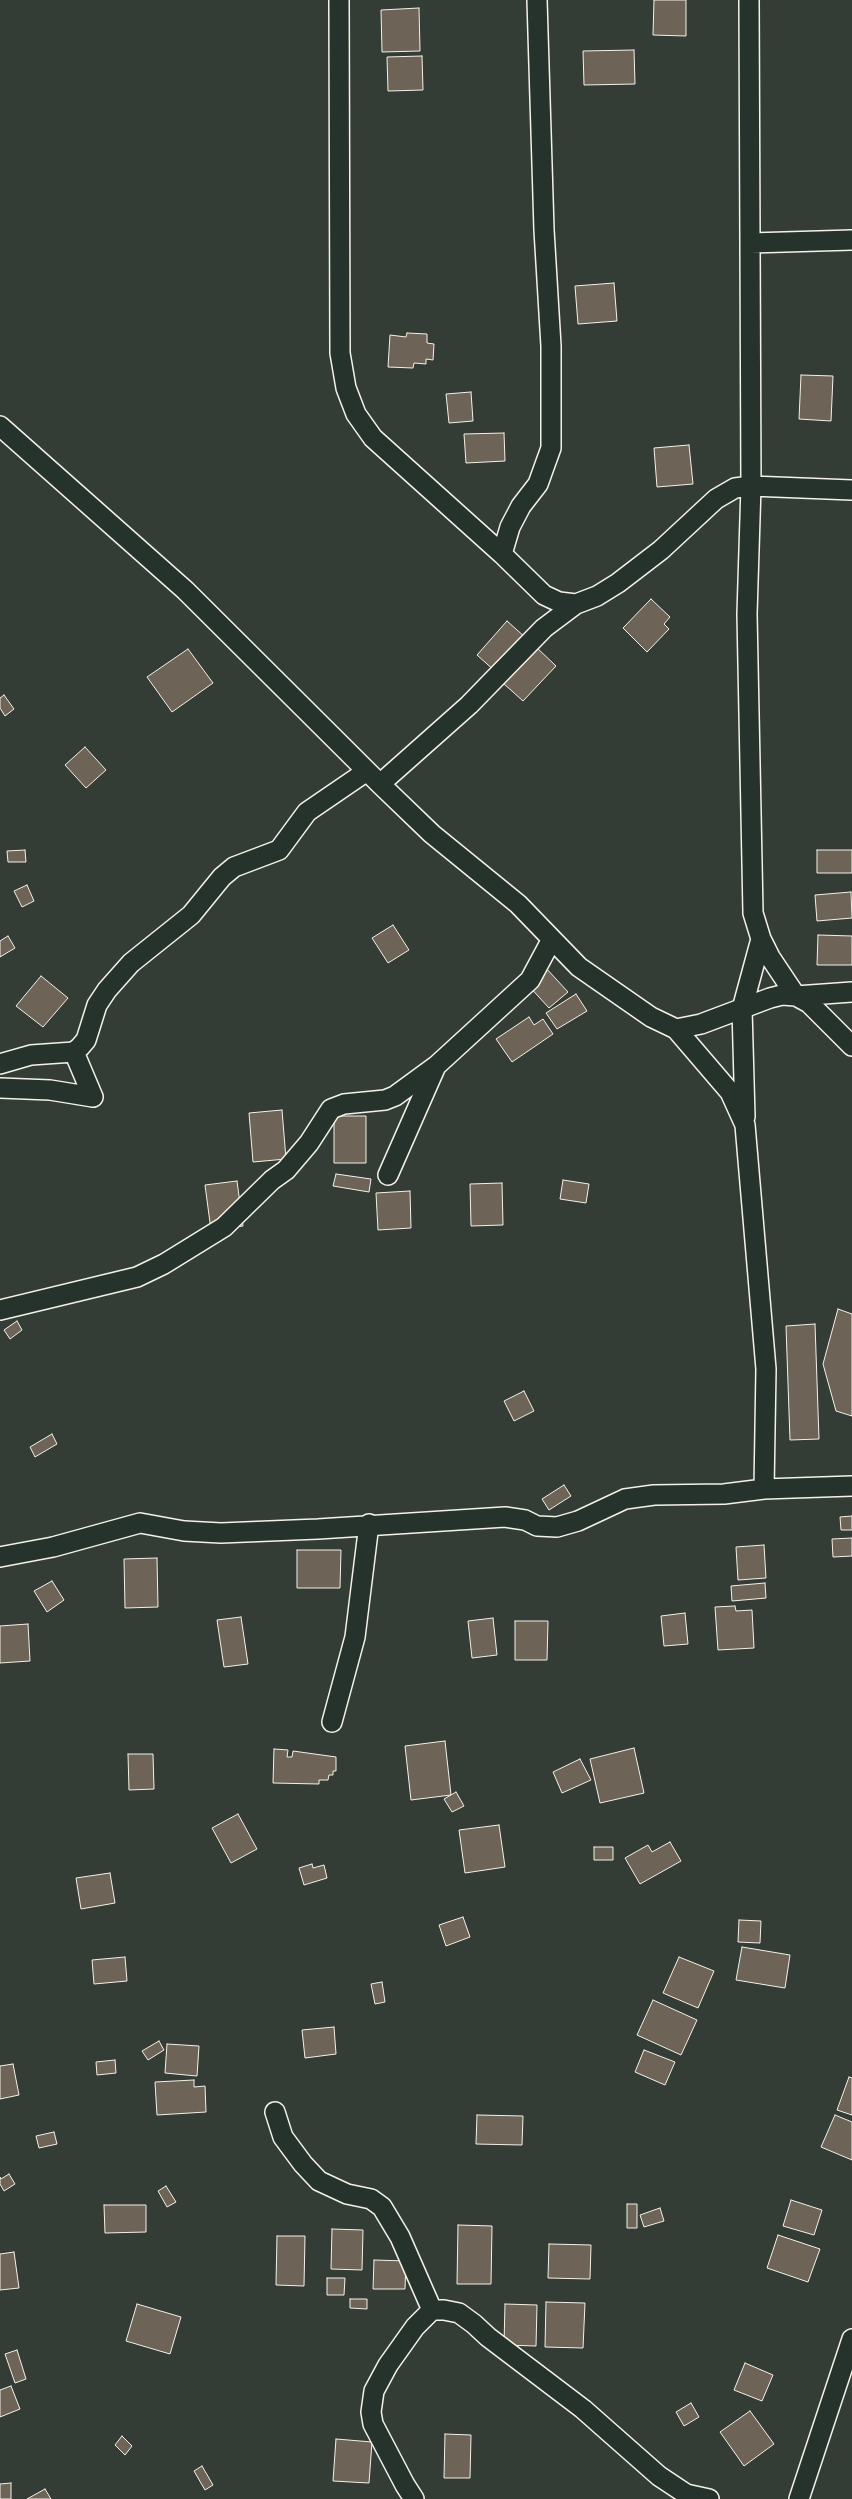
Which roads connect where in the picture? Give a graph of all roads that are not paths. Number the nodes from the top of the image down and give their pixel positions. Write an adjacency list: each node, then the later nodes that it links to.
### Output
1 (339, 0): 9 (street)
2 (538, 0): 9 (street)
3 (749, 0): 5 (street)
4 (852, 240): 5 (street)
5 (751, 243): 7 (street)
6 (0, 426): 11 (street)
7 (751, 486): 8 (street); 10 (street); 13 (street)
8 (852, 490)
9 (502, 554): 10 (street)
10 (576, 604): 11 (street)
11 (373, 777): 12 (street); 19 (street)
12 (552, 939): 17 (street); 21 (street)
13 (761, 939): 15 (street); 16 (street)
14 (852, 992): 15 (street)
15 (796, 996): 16 (street); 18 (street)
16 (742, 1009): 17 (street); 23 (street)
17 (676, 1029): 23 (street)
18 (852, 1046)
19 (74, 1052): 20 (street); 22 (street)
20 (0, 1064)
21 (436, 1066): 24 (street); 25 (street)
22 (0, 1088)
23 (745, 1125): 27 (street)
24 (388, 1175)
25 (0, 1310)
26 (852, 1486): 27 (street)
27 (764, 1490): 28 (street)
28 (369, 1524): 29 (street); 30 (street)
29 (0, 1557)
30 (332, 1722)
31 (275, 2112): 32 (street)
32 (432, 2310): 34 (street); 35 (street)
33 (852, 2339): 36 (street)
34 (414, 2499)
35 (709, 2499)
36 (799, 2499)

